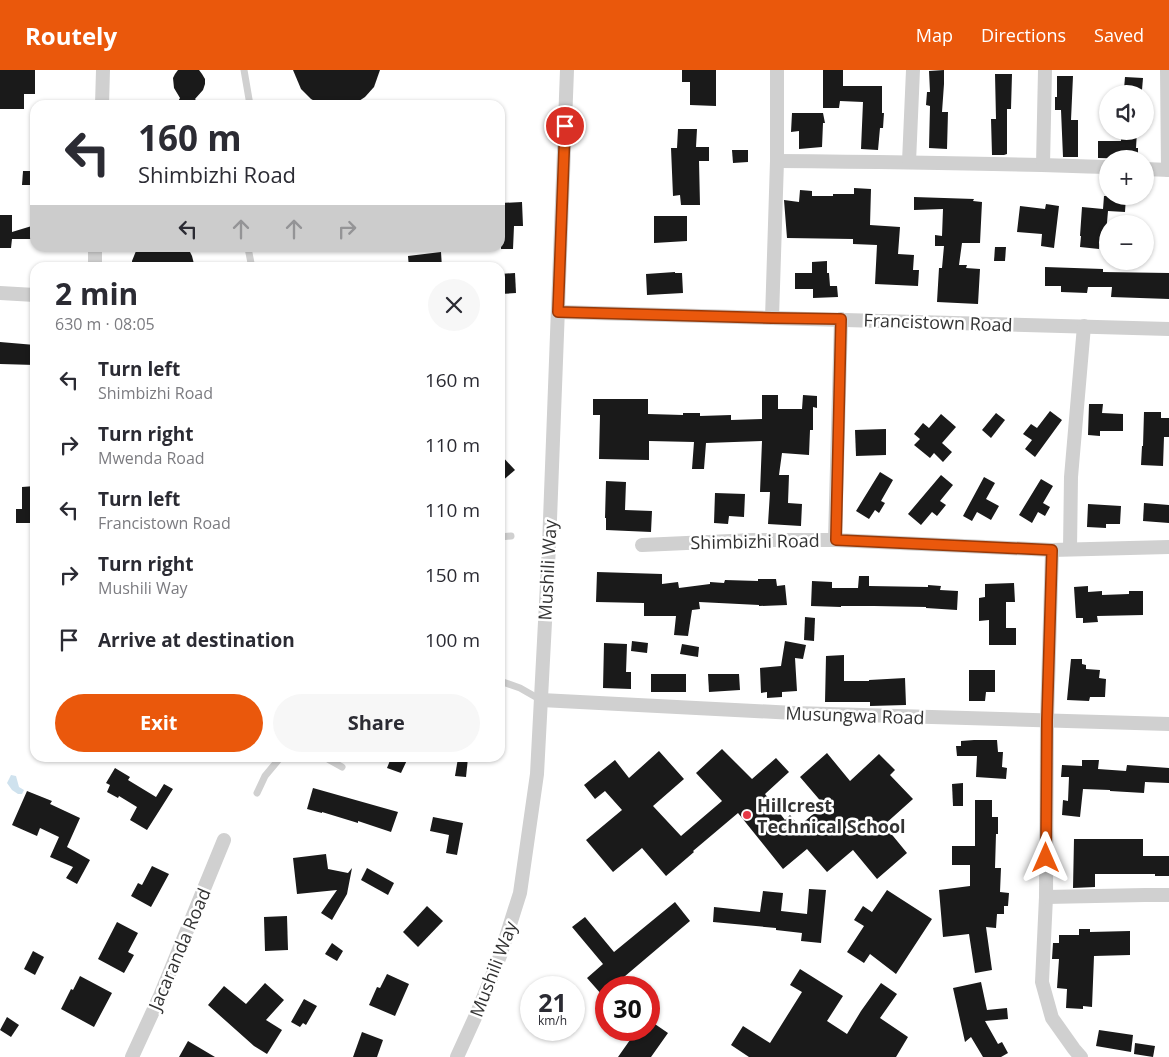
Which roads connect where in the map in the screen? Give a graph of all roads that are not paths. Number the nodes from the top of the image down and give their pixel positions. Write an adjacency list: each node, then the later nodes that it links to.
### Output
1 (103, 70): 8 (street)
2 (244, 70): 9 (lane)
3 (567, 70): 18 (street, Mushili Way)
4 (777, 70): 10 (street)
5 (913, 70): 11 (street)
6 (1045, 70): 12 (street)
7 (1167, 70): 15 (street)
8 (102, 100)
9 (249, 100)
10 (777, 161): 11 (street); 19 (street)
11 (909, 162): 12 (street)
12 (1043, 165): 13 (street)
13 (1099, 167)
14 (1154, 169): 15 (street)
15 (1168, 170)
16 (0, 293): 17 (street)
17 (30, 295)
18 (558, 312): 19 (street, Francistown Road); 31 (street, Mushili Way)
19 (772, 318): 20 (street, Francistown Road)
20 (841, 319): 21 (street, Francistown Road); 25 (street)
21 (1084, 326): 22 (street, Francistown Road); 28 (street)
22 (1169, 328)
23 (511, 536): 24 (lane)
24 (505, 537)
25 (836, 540): 26 (street, Shimbizhi Road); 29 (street, Shimbizhi Road)
26 (642, 545)
27 (1169, 547): 28 (street, Shimbizhi Road)
28 (1070, 549): 29 (street, Shimbizhi Road)
29 (1052, 550): 32 (street)
30 (505, 683): 31 (lane)
31 (540, 700): 32 (street, Musungwa Road); 42 (street, Mushili Way)
32 (1047, 720): 33 (street, Musungwa Road); 40 (street)
33 (1169, 724)
34 (277, 762): 37 (lane)
35 (333, 762): 36 (lane)
36 (342, 767)
37 (258, 793)
38 (224, 840): 41 (street, Jacaranda Road)
39 (1169, 895): 40 (street)
40 (1046, 897): 43 (street)
41 (132, 1057)
42 (457, 1057)
43 (1081, 1057)

